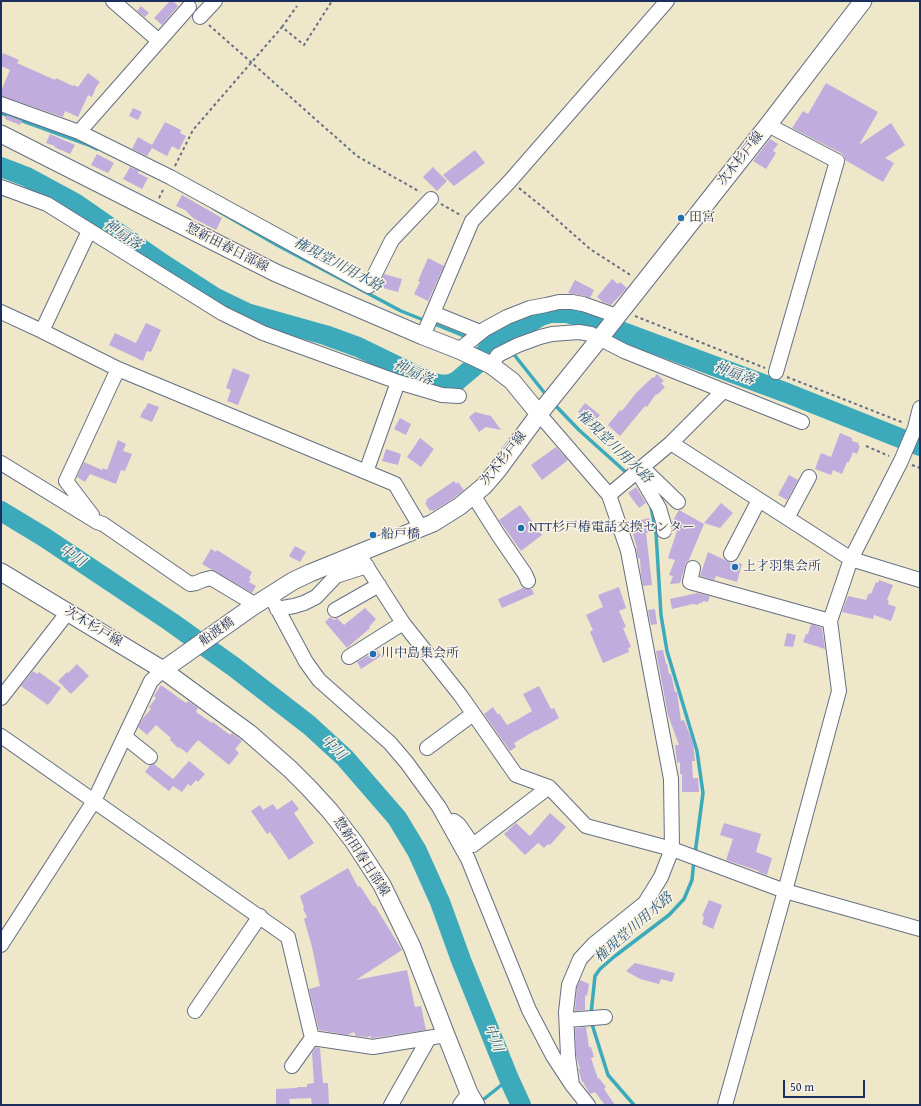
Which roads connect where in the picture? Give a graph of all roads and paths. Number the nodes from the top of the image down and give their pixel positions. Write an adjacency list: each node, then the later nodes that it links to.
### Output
1 (113, 1): 10 (street)
2 (215, 1): 8 (street)
3 (332, 1): 9 (path)
4 (667, 1): 17 (street)
5 (862, 1): 13 (main road, 次木杉戸線)
6 (297, 6): 9 (path)
7 (189, 7): 10 (street)
8 (200, 17): 11 (path)
9 (282, 27): 11 (path)
10 (159, 41): 14 (street)
11 (251, 62): 16 (path); 19 (path)
12 (1, 104): 14 (street)
13 (768, 125): 23 (main road, 次木杉戸線); 34 (street)
14 (79, 132): 16 (street)
15 (1, 134): 20 (main road, 惣新田春日部線)
16 (170, 177): 19 (street); 20 (path)
17 (510, 181): 21 (street); 23 (path)
18 (1, 187): 22 (street)
19 (431, 199): 21 (path)
20 (153, 211): 29 (main road, 惣新田春日部線)
21 (472, 221): 25 (street)
22 (88, 230): 27 (street); 35 (street)
23 (643, 283): 26 (main road, 次木杉戸線)
24 (1, 312): 27 (street)
25 (433, 313): 28 (street); 29 (street)
26 (617, 316): 28 (street); 30 (main road, 次木杉戸線)
27 (42, 331): 33 (street)
28 (480, 332): 31 (street)
29 (423, 336): 31 (main road, 惣新田春日部線)
30 (600, 338): 32 (street); 36 (street); 39 (main road, 次木杉戸線)
31 (459, 350): 32 (main road, 惣新田春日部線)
32 (491, 365): 39 (main road)
33 (118, 369): 44 (street); 51 (street)
34 (776, 372)
35 (398, 382): 37 (street); 44 (street)
36 (724, 391): 40 (street); 41 (street)
37 (459, 396)
38 (920, 408): 56 (street)
39 (539, 414): 46 (main road, 次木杉戸線); 47 (street)
40 (802, 422)
41 (671, 443): 43 (street); 48 (street)
42 (1, 463): 51 (street)
43 (639, 470): 47 (street); 49 (street); 53 (street)
44 (366, 472): 52 (street)
45 (809, 477): 50 (street)
46 (473, 495): 52 (main road, 次木杉戸線); 60 (street)
47 (609, 495): 79 (street)
48 (759, 500): 50 (street); 54 (street)
49 (678, 502)
50 (787, 518): 56 (street)
51 (96, 522): 63 (street)
52 (421, 528): 55 (main road, 次木杉戸線)
53 (664, 531)
54 (731, 554)
55 (362, 559): 61 (street); 62 (main road, 次木杉戸線); 62 (street)
56 (851, 559): 59 (street); 66 (street)
57 (693, 568): 66 (street)
58 (1, 572): 65 (main road, 次木杉戸線)
59 (920, 580)
60 (528, 581)
61 (379, 585): 64 (street); 67 (street)
62 (274, 602): 63 (main road, 次木杉戸線); 78 (street)
63 (254, 606): 69 (main road, 船渡橋)
64 (335, 610)
65 (68, 612): 69 (main road, 次木杉戸線); 70 (street)
66 (830, 621): 80 (street)
67 (403, 623): 68 (street); 71 (street)
68 (349, 657)
69 (163, 670): 73 (street); 87 (main road, 惣新田春日部線)
70 (1, 698)
71 (473, 714): 74 (street); 76 (street)
72 (1, 736): 77 (street)
73 (125, 737): 75 (street); 77 (street)
74 (427, 748)
75 (150, 757)
76 (549, 787): 78 (street); 79 (street)
77 (94, 801): 81 (street); 83 (street)
78 (439, 807): 90 (street)
79 (672, 849): 80 (street); 86 (street)
80 (785, 891): 82 (street); 94 (street)
81 (260, 916): 84 (street); 88 (street)
82 (920, 929)
83 (1, 945)
84 (195, 1011)
85 (605, 1017): 86 (street)
86 (566, 1020): 90 (street)
87 (437, 1037): 88 (street); 91 (main road, 惣新田春日部線); 92 (street)
88 (312, 1038): 89 (street)
89 (292, 1066)
90 (572, 1085): 93 (street)
91 (468, 1101)
92 (391, 1105)
93 (588, 1105)
94 (725, 1105)

